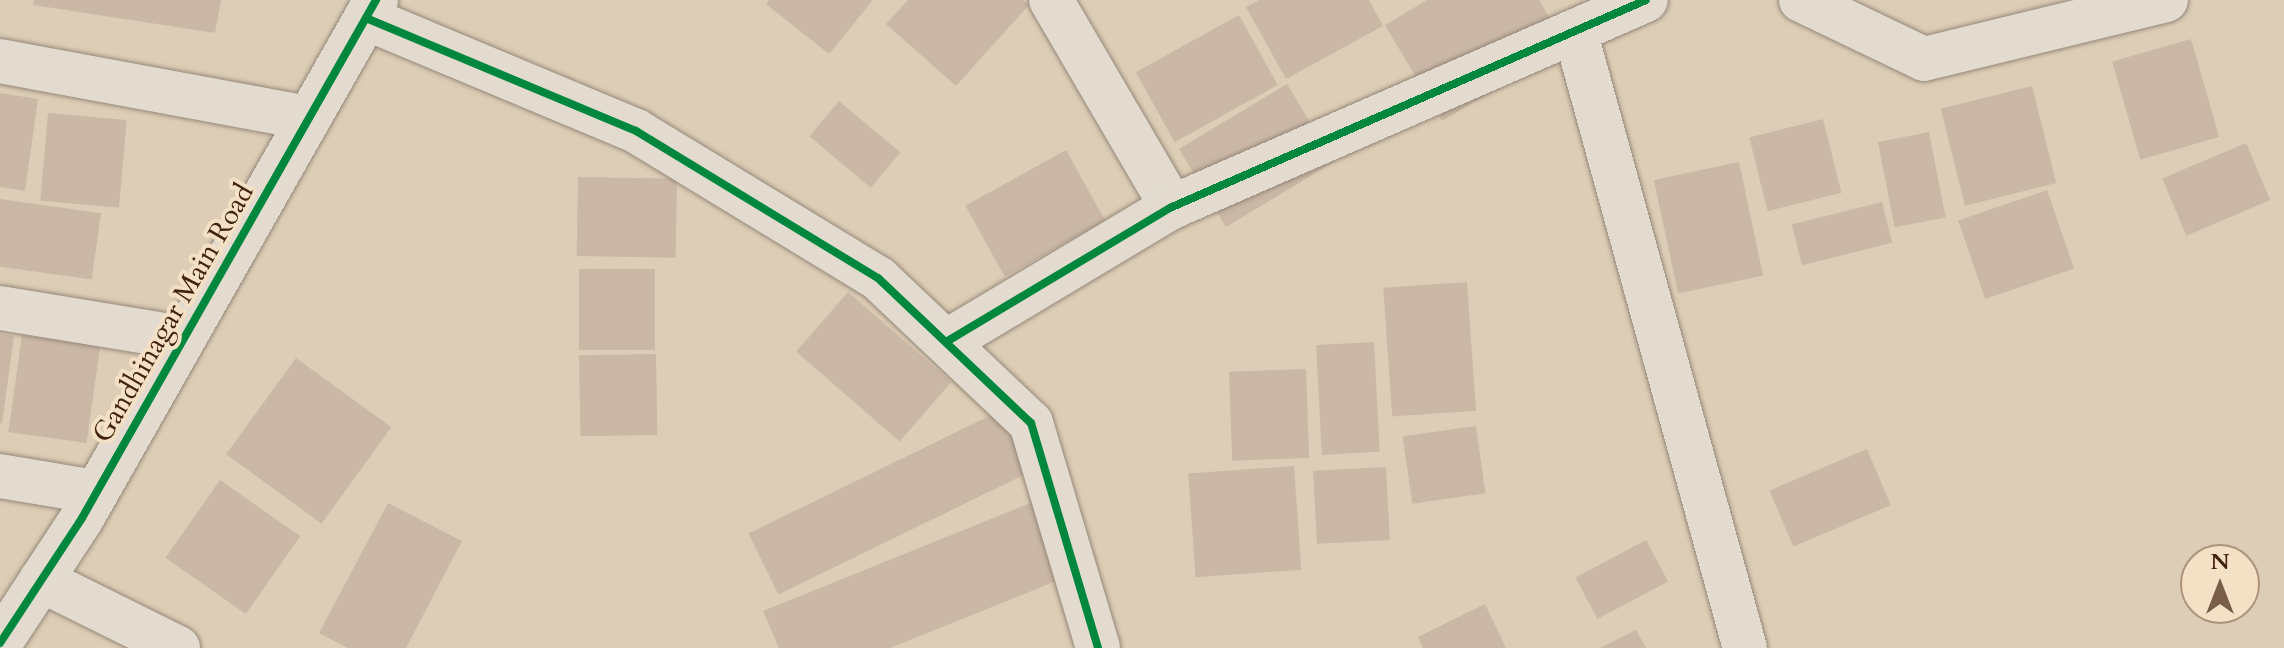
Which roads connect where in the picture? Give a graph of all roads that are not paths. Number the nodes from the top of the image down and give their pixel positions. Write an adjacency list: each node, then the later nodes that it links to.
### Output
1 (1051, 0): 9 (street)
2 (1646, 0): 6 (street)
3 (1801, 0): 4 (street)
4 (2166, 0)
5 (371, 9): 8 (street, Gandhinagar Main Road); 12 (street)
6 (1575, 31): 9 (street); 19 (street)
7 (0, 61): 8 (street)
8 (309, 118): 11 (street, Gandhinagar Main Road)
9 (1172, 207): 12 (street)
10 (0, 308): 11 (street)
11 (184, 338): 14 (street, Gandhinagar Main Road)
12 (946, 342): 18 (street)
13 (0, 476): 14 (street)
14 (96, 492): 15 (street, Gandhinagar Main Road)
15 (41, 580): 16 (street, Gandhinagar Main Road); 17 (street)
16 (0, 643)
17 (178, 648)
18 (1098, 648)
19 (1745, 648)

